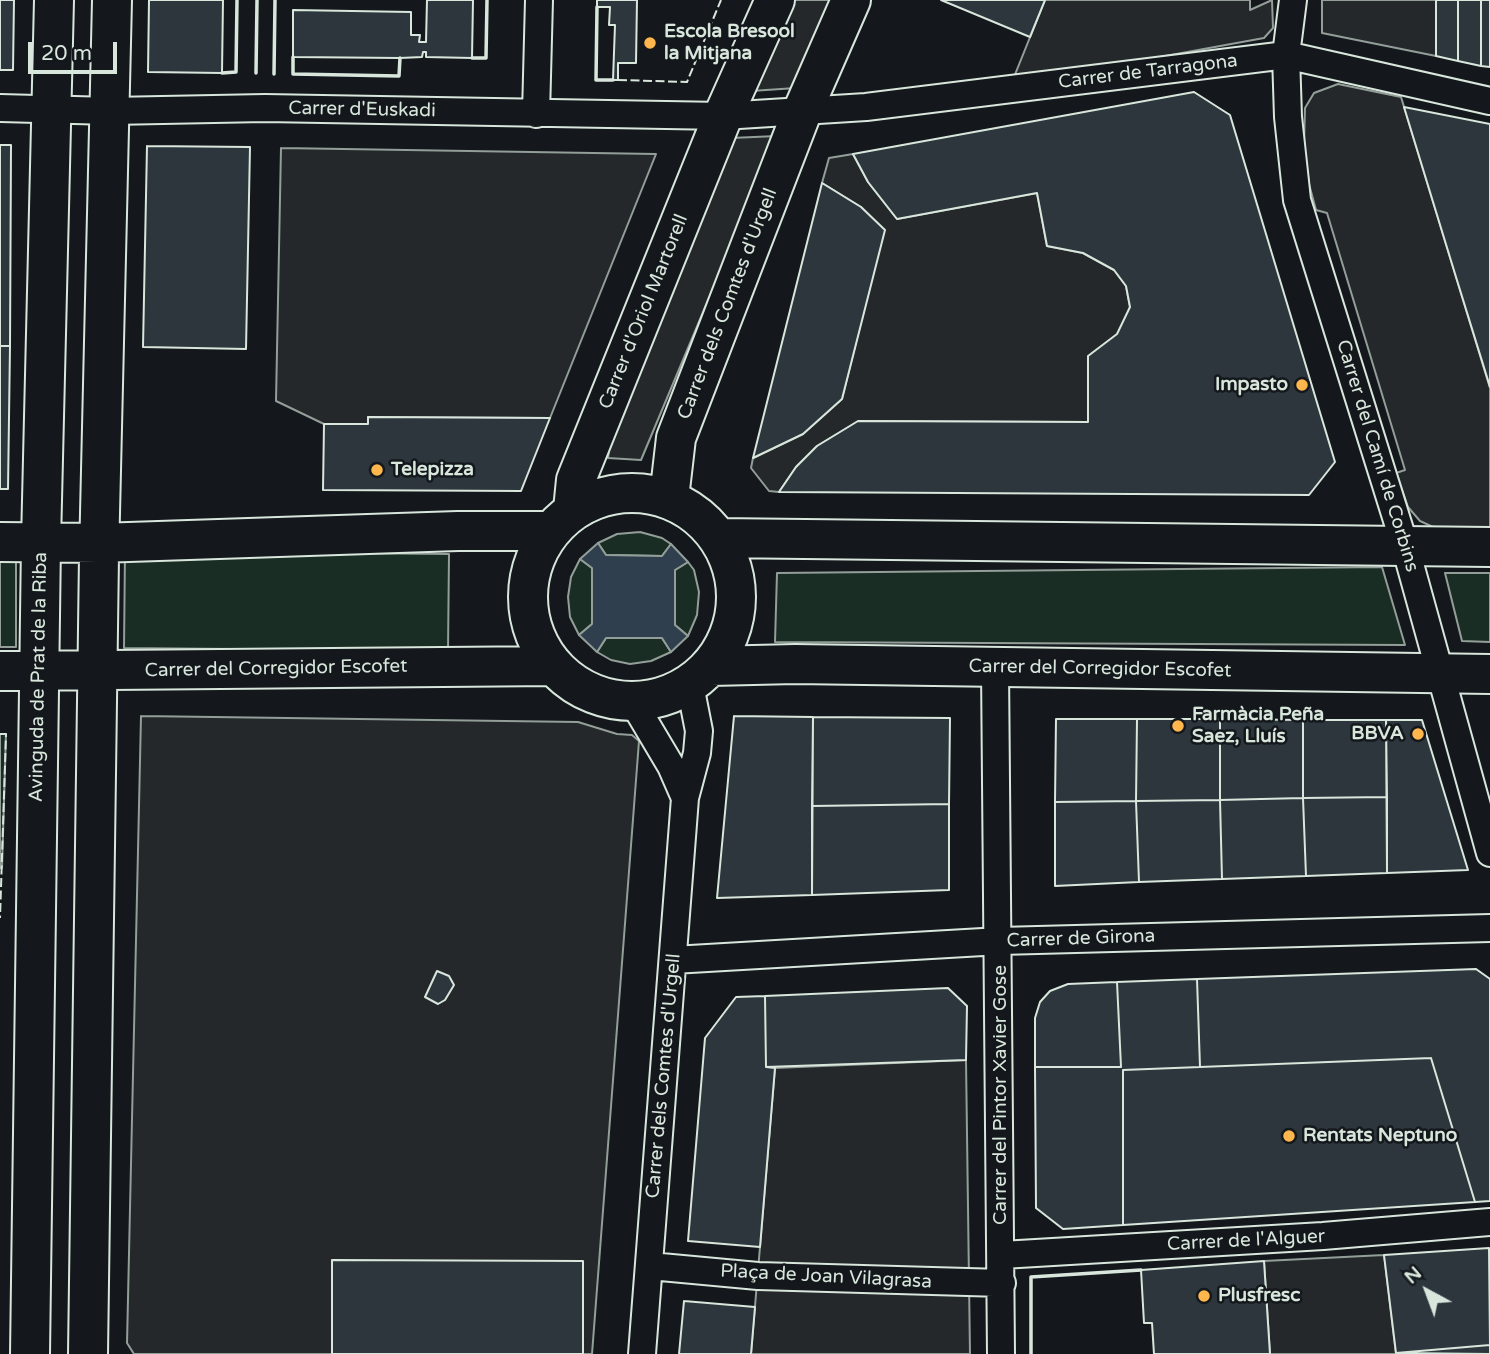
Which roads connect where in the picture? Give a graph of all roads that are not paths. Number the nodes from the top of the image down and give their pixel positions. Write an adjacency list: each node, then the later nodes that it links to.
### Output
1 (54, 0): 10 (street, Avinguda de Prat de la Riba)
2 (112, 0): 11 (street)
3 (539, 0): 13 (street)
4 (775, 0): 14 (street, Carrer d'Oriol Martorell)
5 (850, 0): 12 (street, Carrer dels Comtes d'Urgell)
6 (1293, 0): 7 (street, Carrer del Camí de Corbins)
7 (1286, 55): 8 (street, Carrer de Tarragona); 12 (street, Carrer de Tarragona); 21 (street, Carrer del Camí de Corbins)
8 (1490, 101)
9 (0, 108): 10 (street, Carrer d'Euskadi)
10 (53, 110): 11 (street, Carrer d'Euskadi); 19 (street, Avinguda de Prat de la Riba)
11 (111, 111): 13 (street, Carrer d'Euskadi); 20 (street)
12 (802, 112): 14 (street); 15 (street, Carrer dels Comtes d'Urgell)
13 (536, 114): 14 (street, Carrer d'Euskadi)
14 (723, 116): 16 (street, Carrer d'Oriol Martorell)
15 (669, 498): 16 (street); 17 (street)
16 (562, 521): 20 (street); 23 (street)
17 (719, 538): 21 (street); 30 (street)
18 (0, 542): 19 (street)
19 (41, 542): 20 (street); 26 (street, Avinguda de Prat de la Riba)
20 (99, 542): 27 (street)
21 (1405, 546): 22 (street); 28 (street, Carrer del Camí de Corbins)
22 (1490, 547)
23 (552, 666): 27 (street, Carrer del Corregidor Escofet); 31 (street)
24 (995, 667): 28 (street, Carrer del Corregidor Escofet); 30 (street, Carrer del Corregidor Escofet); 35 (street, Carrer del Pintor Xavier Gose)
25 (0, 671): 26 (street, Carrer del Corregidor Escofet)
26 (39, 671): 27 (street, Carrer del Corregidor Escofet); 41 (street, Avinguda de Prat de la Riba)
27 (97, 672): 42 (street)
28 (1440, 674): 29 (street, Carrer del Corregidor Escofet); 33 (street, Carrer del Camí de Corbins)
29 (1490, 674)
30 (700, 676): 31 (street); 32 (street, Carrer dels Comtes d'Urgell)
31 (634, 702): 32 (street, Carrer dels Comtes d'Urgell)
32 (685, 798): 36 (street, Carrer dels Comtes d'Urgell)
33 (1490, 853)
34 (1490, 928): 35 (street, Carrer de Girona)
35 (1000, 941): 36 (street, Carrer de Girona); 38 (street, Carrer del Pintor Xavier Gose)
36 (673, 960): 39 (street, Carrer dels Comtes d'Urgell)
37 (1490, 1222): 38 (street, Carrer de l'Alguer)
38 (1002, 1255): 40 (street, Carrer del Pintor Xavier Gose)
39 (650, 1266): 40 (street, Plaça de Joan Vilagrasa); 43 (street, Carrer dels Comtes d'Urgell)
40 (1002, 1283): 44 (street, Carrer del Pintor Xavier Gose)
41 (30, 1354)
42 (88, 1354)
43 (642, 1354)
44 (1002, 1354)

